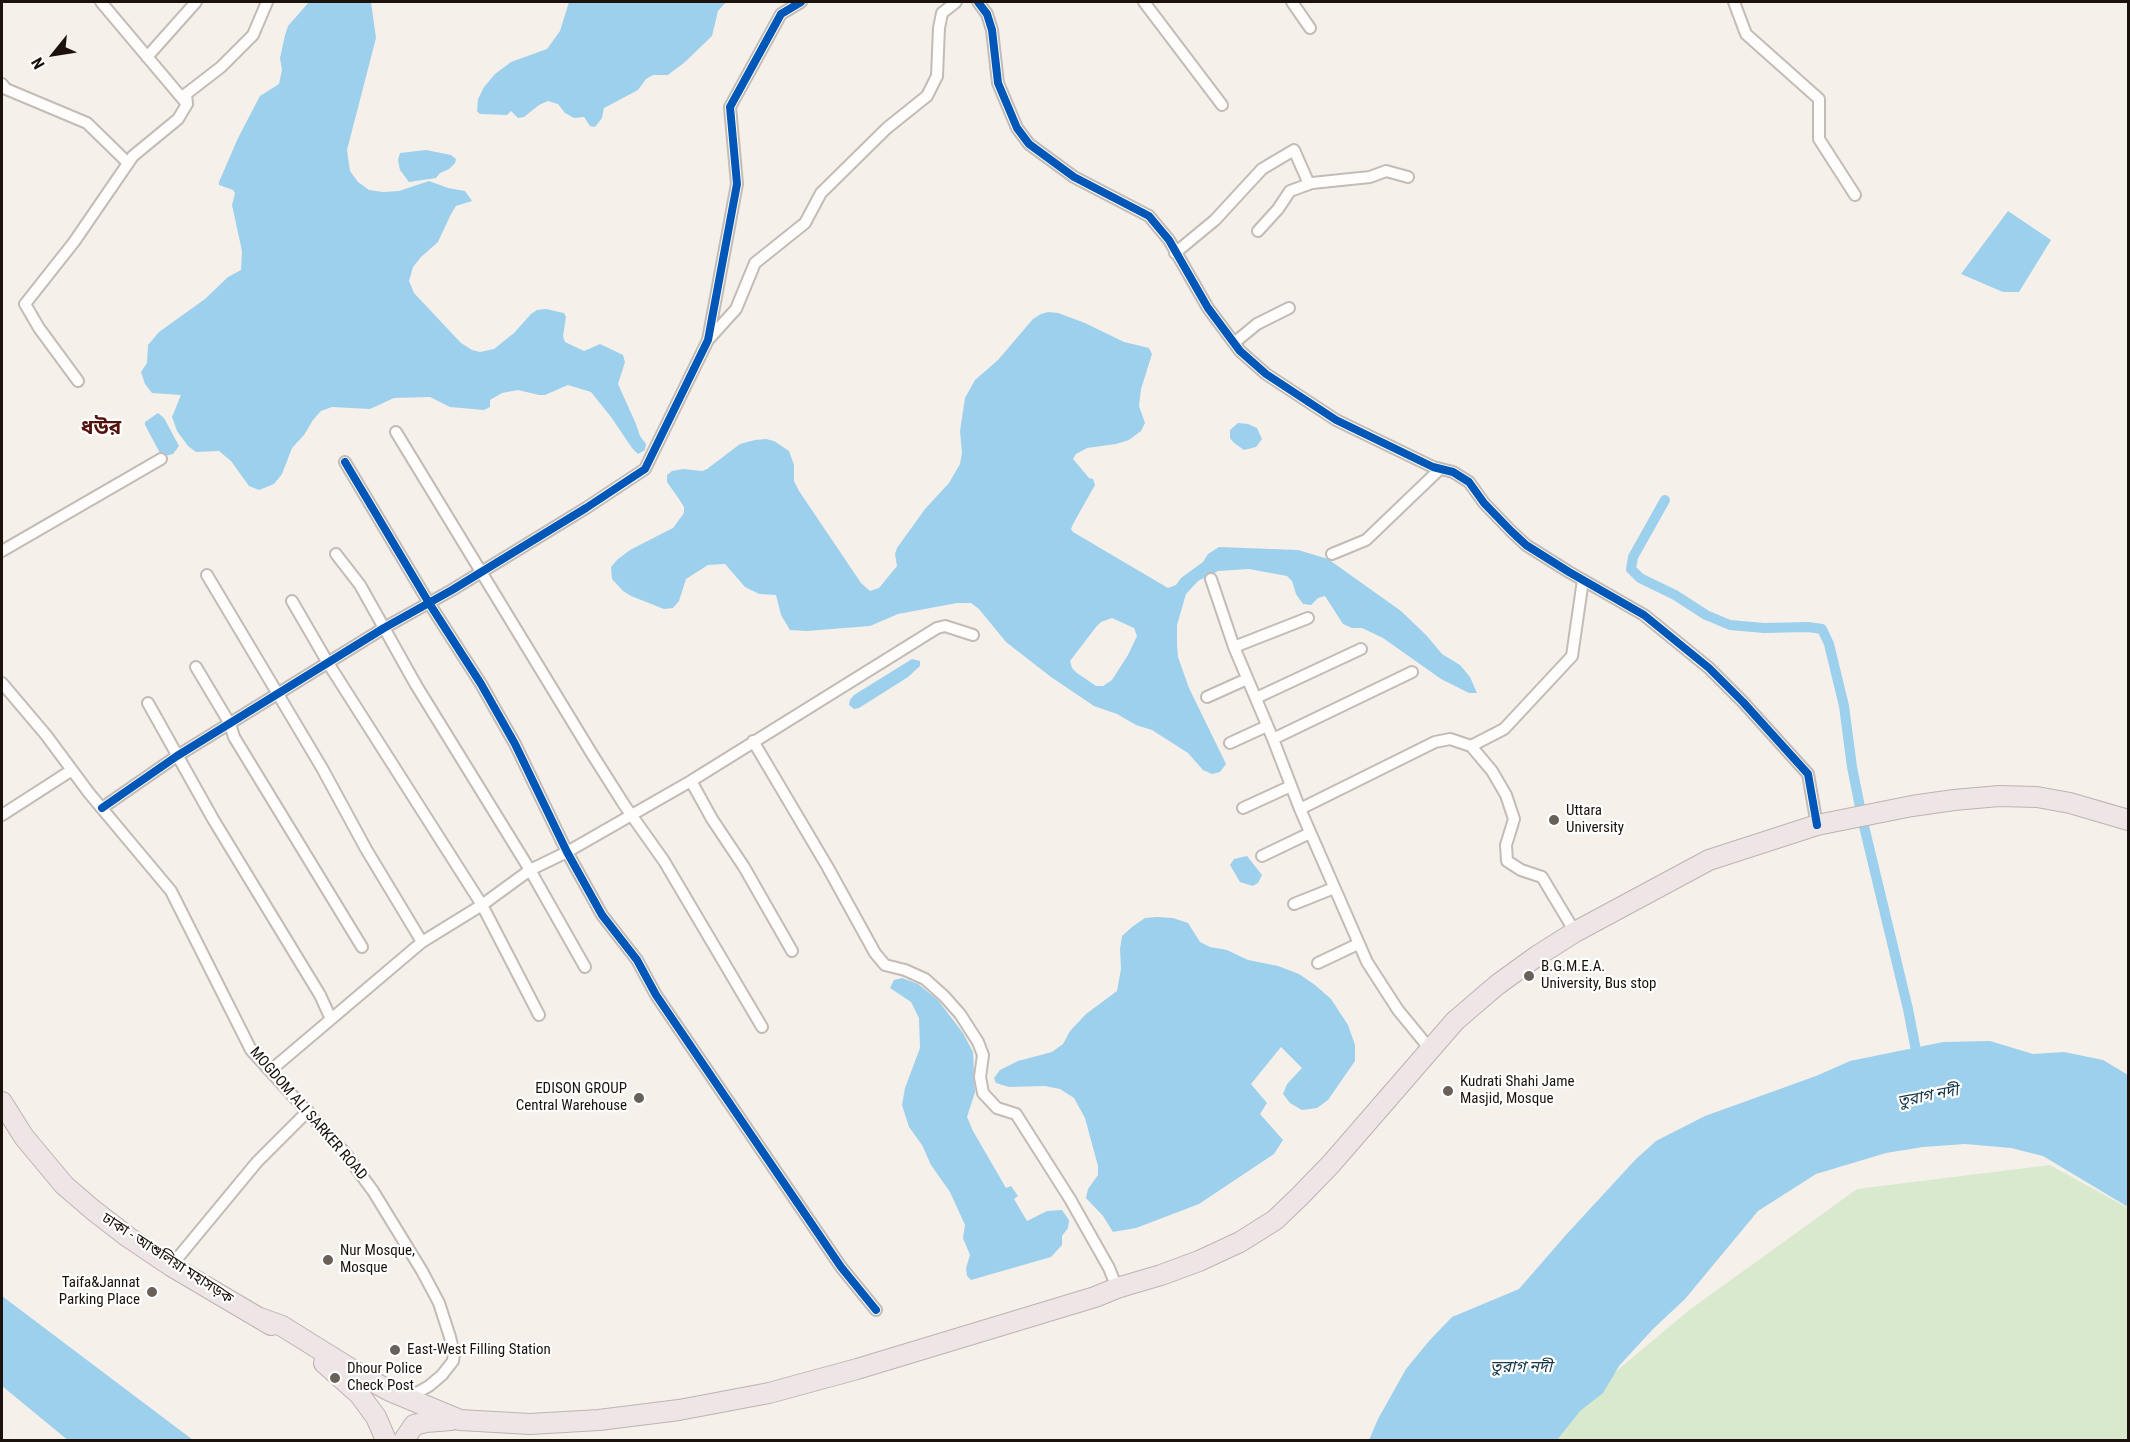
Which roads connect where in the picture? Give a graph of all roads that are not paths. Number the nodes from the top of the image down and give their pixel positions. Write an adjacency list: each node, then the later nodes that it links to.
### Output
1 (100, 2): 11 (street)
2 (196, 2): 11 (street)
3 (267, 2): 13 (street)
4 (801, 2): 22 (street)
5 (956, 2): 22 (street)
6 (978, 2): 20 (street)
7 (1292, 2): 10 (street)
8 (1734, 2): 18 (street)
9 (1148, 3): 14 (street)
10 (1310, 28)
11 (147, 57): 13 (street)
12 (2, 84): 15 (street)
13 (187, 104): 15 (street)
14 (1222, 105)
15 (128, 163): 24 (street)
16 (1408, 177): 17 (street)
17 (1309, 184): 19 (street); 20 (street)
18 (1855, 195)
19 (1258, 231)
20 (1175, 253): 23 (street)
21 (1289, 308): 23 (street)
22 (708, 340): 32 (street)
23 (1234, 343): 28 (street)
24 (78, 381)
25 (396, 432): 32 (street)
26 (161, 459): 29 (street)
27 (345, 462): 37 (street)
28 (1440, 469): 31 (street); 35 (street)
29 (2, 551)
30 (336, 554): 39 (street)
31 (1332, 554)
32 (482, 572): 37 (street); 66 (street)
33 (207, 575): 48 (street)
34 (1211, 579): 41 (street)
35 (1583, 580): 57 (street); 68 (street)
36 (292, 601): 43 (street)
37 (429, 603): 39 (street); 70 (street)
38 (1308, 618): 41 (street)
39 (384, 628): 43 (street); 72 (street)
40 (973, 635): 55 (street)
41 (1234, 647): 46 (street)
42 (1361, 649): 50 (street)
43 (328, 663): 48 (street); 75 (street)
44 (196, 668): 52 (street)
45 (1412, 672): 54 (street)
46 (1247, 679): 49 (street); 50 (street)
47 (2, 683): 59 (street, MOGDOM ALI SARKER ROAD)
48 (278, 695): 52 (street); 77 (street)
49 (1207, 697)
50 (1256, 698): 53 (street)
51 (148, 704): 58 (street)
52 (230, 723): 58 (street); 79 (street)
53 (1267, 726): 54 (street); 56 (street)
54 (1273, 738): 61 (street)
55 (753, 741): 60 (street); 91 (street)
56 (1230, 743)
57 (1471, 746): 64 (street); 76 (street)
58 (177, 756): 62 (street); 84 (street)
59 (72, 770): 62 (street, MOGDOM ALI SARKER ROAD); 65 (street)
60 (691, 781): 66 (street); 80 (street)
61 (1291, 786): 63 (street); 64 (street)
62 (102, 808): 87 (street, MOGDOM ALI SARKER ROAD)
63 (1243, 808)
64 (1300, 809): 69 (street)
65 (2, 814)
66 (632, 814): 70 (street); 85 (street)
67 (2128, 820): 68 (highway)
68 (1823, 824): 76 (highway)
69 (1310, 832): 71 (street); 73 (street)
70 (567, 852): 72 (street); 92 (street)
71 (1262, 856)
72 (530, 870): 75 (street); 82 (street)
73 (1334, 888): 74 (street); 78 (street)
74 (1294, 904)
75 (482, 905): 77 (street); 83 (street)
76 (1575, 932): 86 (highway)
77 (422, 942): 84 (street)
78 (1358, 944): 81 (street); 86 (street)
79 (362, 947)
80 (792, 951)
81 (1318, 963)
82 (585, 968)
83 (540, 1015)
84 (330, 1019): 87 (street)
85 (762, 1027)
86 (1430, 1048): 91 (highway)
87 (271, 1070): 89 (street, MOGDOM ALI SARKER ROAD)
88 (2, 1102): 90 (highway, ঢাকা - আশুলিয়া মহাসড়ক)
89 (308, 1111): 90 (street); 94 (street, MOGDOM ALI SARKER ROAD)
90 (171, 1266): 93 (highway, ঢাকা - আশুলিয়া মহাসড়ক)
91 (1117, 1288): 95 (highway)
92 (876, 1310)
93 (260, 1318): 94 (highway); 96 (highway, ঢাকা - আশুলিয়া মহাসড়ক)
94 (406, 1399): 95 (highway)
95 (460, 1420): 97 (highway)
96 (386, 1440)
97 (404, 1440)

